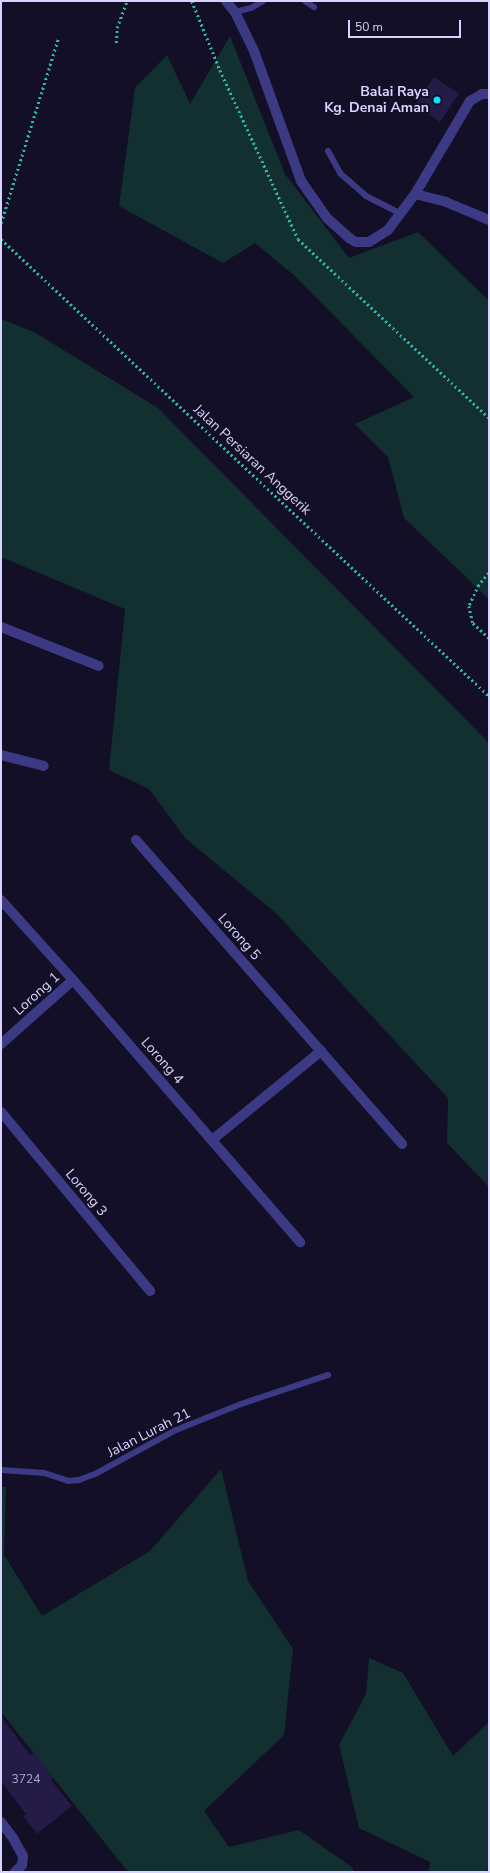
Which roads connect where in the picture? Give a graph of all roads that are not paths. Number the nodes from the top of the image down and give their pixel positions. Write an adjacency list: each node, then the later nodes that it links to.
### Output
1 (226, 1): 5 (street)
2 (263, 1): 5 (lane)
3 (305, 1): 4 (lane)
4 (314, 7)
5 (235, 12): 9 (street)
6 (485, 94): 8 (street)
7 (328, 151): 9 (lane)
8 (415, 194): 9 (street); 10 (street)
9 (400, 213)
10 (489, 220)
11 (1, 627): 12 (street)
12 (99, 666)
13 (1, 755): 14 (street)
14 (44, 766)
15 (136, 840): 19 (street, Lorong 5)
16 (1, 900): 17 (street, Lorong 4)
17 (73, 980): 18 (street, Lorong 1); 21 (street, Lorong 4)
18 (1, 1044)
19 (321, 1052): 21 (street); 22 (street, Lorong 5)
20 (1, 1112): 24 (street, Lorong 3)
21 (212, 1140): 23 (street, Lorong 4)
22 (402, 1144)
23 (300, 1242)
24 (150, 1291)
25 (328, 1375): 26 (lane, Jalan Lurah 21)
26 (1, 1470)
27 (1, 1822): 28 (street)
28 (15, 1872)

